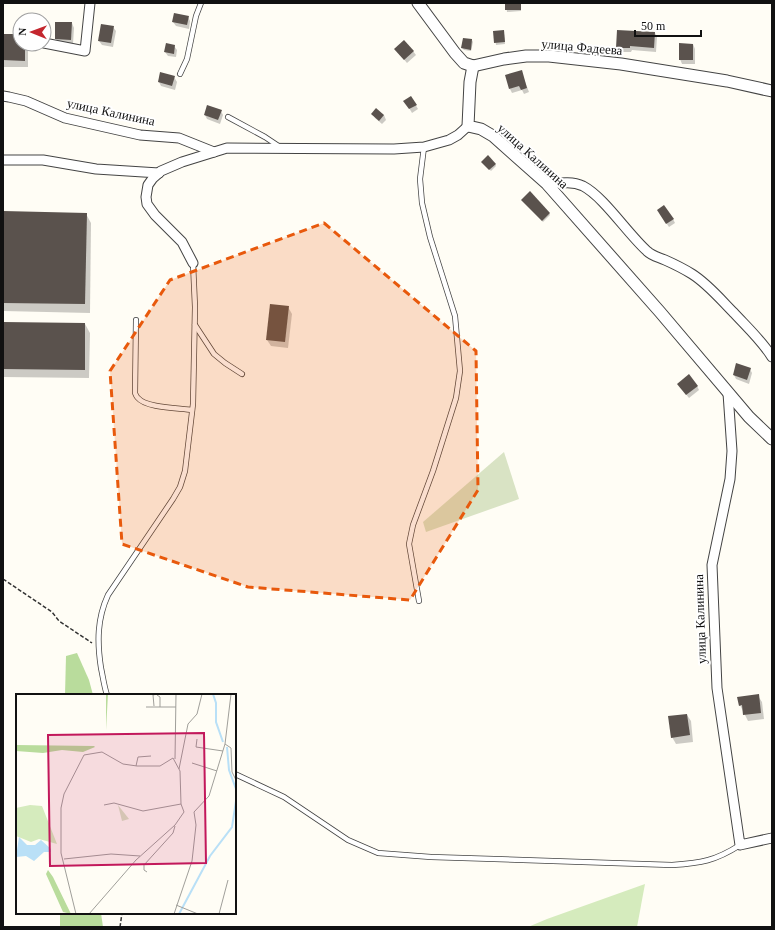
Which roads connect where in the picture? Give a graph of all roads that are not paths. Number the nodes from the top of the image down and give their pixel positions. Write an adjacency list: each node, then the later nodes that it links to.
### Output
1 (90, 3): 4 (street)
2 (201, 3): 6 (lane)
3 (418, 3): 5 (street)
4 (52, 45)
5 (473, 66): 7 (street, улица Фадеева); 10 (street)
6 (180, 74)
7 (772, 91)
8 (3, 96): 13 (street, улица Калинина)
9 (228, 117): 12 (lane)
10 (468, 126): 11 (street); 16 (street, улица Калинина)
11 (424, 147): 12 (street); 25 (lane)
12 (281, 148): 13 (street)
13 (214, 152): 15 (street)
14 (3, 160): 15 (street)
15 (159, 173): 17 (street)
16 (547, 184): 20 (street); 22 (street, улица Калинина)
17 (194, 263): 19 (lane)
18 (136, 320): 23 (lane)
19 (195, 325): 21 (lane); 23 (lane)
20 (772, 357)
21 (242, 374)
22 (728, 393): 24 (street, улица Калинина); 29 (street, улица Калинина)
23 (192, 410): 26 (lane)
24 (772, 439)
25 (419, 601)
26 (107, 694)
27 (236, 774): 29 (lane)
28 (772, 838): 29 (street)
29 (740, 845)

